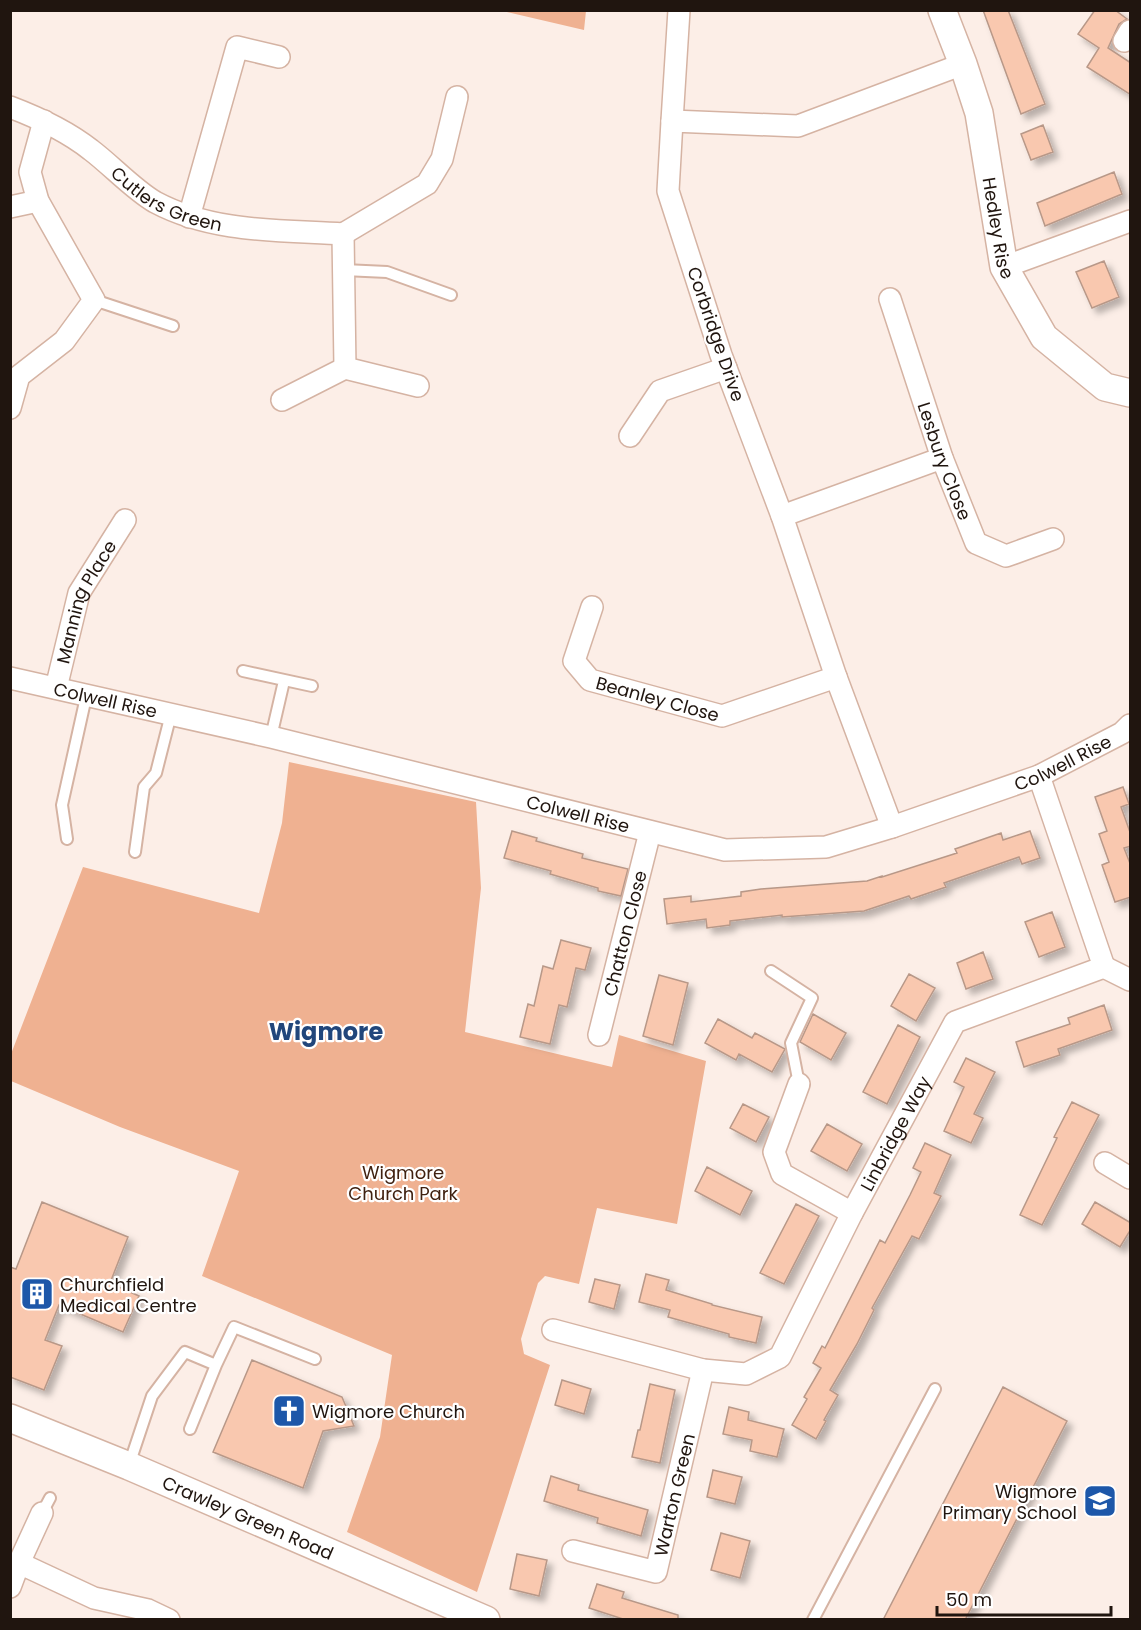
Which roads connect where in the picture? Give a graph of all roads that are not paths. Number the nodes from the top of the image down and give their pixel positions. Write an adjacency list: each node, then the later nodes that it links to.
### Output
1 (679, 10): 8 (street, Corbridge Drive)
2 (942, 10): 4 (street, Hedley Rise)
3 (279, 57): 11 (street)
4 (963, 64): 8 (street); 14 (street, Hedley Rise)
5 (457, 97): 13 (street)
6 (10, 107): 7 (street, Cutlers Green)
7 (44, 121): 9 (street); 11 (street, Cutlers Green)
8 (672, 121): 21 (street, Corbridge Drive)
9 (38, 201): 10 (street); 18 (street)
10 (10, 207)
11 (189, 217): 13 (street, Cutlers Green)
12 (1131, 221): 14 (street)
13 (343, 234): 15 (street)
14 (1004, 267): 24 (street, Hedley Rise)
15 (344, 270): 16 (lane); 20 (street)
16 (451, 295)
17 (890, 299): 28 (street, Lesbury Close)
18 (94, 300): 19 (lane); 22 (street)
19 (172, 326)
20 (345, 368): 23 (street); 25 (street)
21 (726, 368): 27 (street); 29 (street, Corbridge Drive)
22 (15, 375): 26 (street)
23 (418, 386)
24 (1131, 393)
25 (282, 400)
26 (10, 408)
27 (630, 436)
28 (942, 458): 29 (street); 31 (street, Lesbury Close)
29 (782, 516): 34 (street, Corbridge Drive)
30 (124, 520): 38 (street, Manning Place)
31 (1053, 538)
32 (592, 607): 34 (street, Beanley Close)
33 (243, 671): 36 (lane)
34 (836, 676): 44 (street, Corbridge Drive)
35 (10, 678): 38 (street, Colwell Rise)
36 (284, 681): 37 (lane); 42 (lane)
37 (312, 686)
38 (56, 688): 39 (street, Colwell Rise)
39 (86, 697): 40 (street, Colwell Rise); 46 (lane)
40 (171, 714): 42 (street, Colwell Rise); 47 (lane)
41 (1131, 725): 43 (street, Colwell Rise)
42 (271, 738): 45 (street, Colwell Rise)
43 (1039, 776): 44 (street, Colwell Rise); 48 (street)
44 (892, 827): 45 (street, Colwell Rise)
45 (650, 832): 51 (street, Chatton Close)
46 (67, 839)
47 (135, 852)
48 (1104, 967): 50 (street); 55 (street, Linbridge Way)
49 (771, 971): 52 (lane)
50 (1131, 981)
51 (599, 1035)
52 (799, 1084): 55 (street)
53 (1105, 1163): 54 (street)
54 (1131, 1178)
55 (852, 1214): 59 (street, Linbridge Way)
56 (553, 1330): 59 (street, Linbridge Way)
57 (315, 1359): 58 (lane)
58 (216, 1365): 62 (lane); 63 (lane)
59 (703, 1370): 65 (street, Warton Green)
60 (935, 1389): 70 (lane)
61 (10, 1418): 63 (street, Crawley Green Road)
62 (190, 1429)
63 (129, 1466): 69 (street, Crawley Green Road)
64 (46, 1505): 66 (street)
65 (573, 1551)
66 (19, 1563): 67 (street); 68 (street)
67 (10, 1587)
68 (169, 1620)
69 (486, 1620)
70 (813, 1620)

